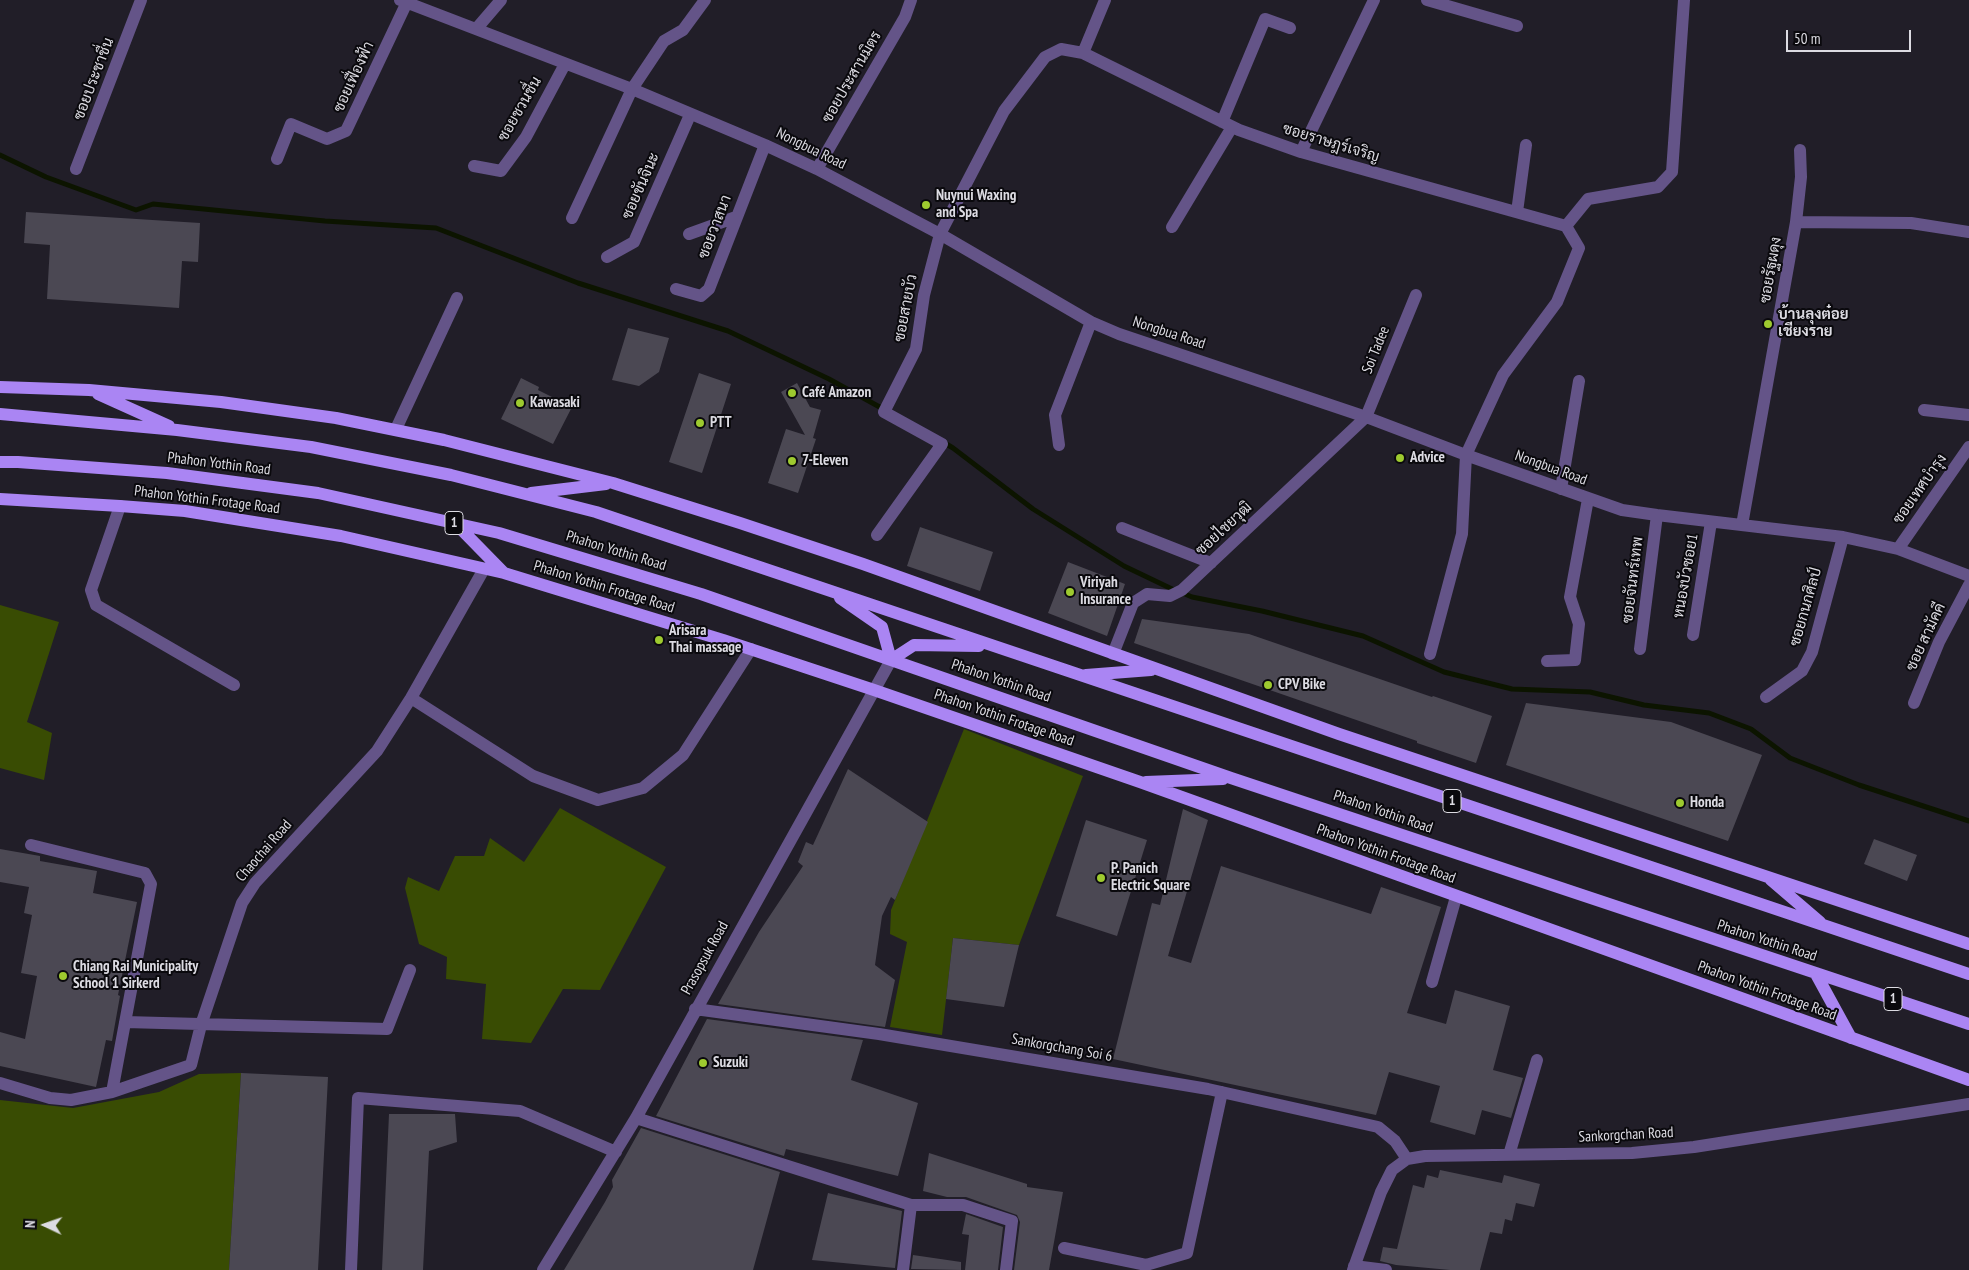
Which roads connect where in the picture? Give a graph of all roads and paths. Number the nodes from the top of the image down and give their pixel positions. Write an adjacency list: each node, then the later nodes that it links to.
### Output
1 (142, 0): 24 (street, ซอยประชาชื่น)
2 (501, 0): 11 (street)
3 (705, 0): 15 (street)
4 (911, 0): 25 (street, ซอยประสานมิตร)
5 (1105, 0): 13 (street)
6 (1374, 0): 21 (street)
7 (1427, 0): 10 (street)
8 (1684, 0): 31 (street)
9 (405, 1): 11 (street, Nongbua Road); 22 (street, ซอยเฟื่องฟ้า)
10 (1517, 26)
11 (477, 28): 14 (street, Nongbua Road)
12 (1290, 28): 17 (street)
13 (1083, 53): 17 (street, ซอยราษฎร์เจริญ); 34 (street, ซอยราษฎร์เจริญ)
14 (565, 64): 15 (street, Nongbua Road); 23 (street, ซอยชวนชื่น)
15 (632, 89): 16 (street, Nongbua Road); 28 (street)
16 (690, 115): 18 (street, Nongbua Road); 35 (street, ซอยขันจินะ)
17 (1227, 124): 21 (street, ซอยราษฎร์เจริญ); 30 (street)
18 (765, 145): 25 (street, Nongbua Road); 27 (street, ซอยวาสนา)
19 (1526, 145): 26 (street)
20 (1800, 150): 29 (street)
21 (1301, 152): 26 (street, ซอยราษฎร์เจริญ)
22 (276, 159)
23 (474, 166)
24 (76, 169)
25 (817, 169): 34 (street, Nongbua Road)
26 (1517, 212): 31 (street, ซอยราษฎร์เจริญ)
27 (736, 217): 33 (street); 36 (street, ซอยวาสนา)
28 (572, 218)
29 (1796, 222): 32 (street, ซอยรัฐผดุง); 62 (street, ซอยรัฐผดุง)
30 (1172, 226)
31 (1566, 226): 51 (street)
32 (1969, 232)
33 (689, 234)
34 (940, 234): 39 (street, Nongbua Road); 64 (street, ซอยสายบัว)
35 (607, 257)
36 (676, 289)
37 (1416, 295): 46 (street, Soi Tadee)
38 (457, 298): 47 (street)
39 (1091, 322): 46 (street, Nongbua Road); 49 (street)
40 (1579, 381): 54 (street)
41 (0, 386): 42 (main road, 1)
42 (89, 390): 47 (main road, 1); 48 (main road)
43 (1924, 410): 45 (street)
44 (0, 414): 48 (main road, Phahon Yothin Road / 1)
45 (1969, 415)
46 (1366, 416): 51 (street, Nongbua Road); 67 (street, ซอยไชยวุฒิ)
47 (396, 429): 53 (main road, 1)
48 (177, 430): 55 (main road, Phahon Yothin Road / 1)
49 (1059, 444)
50 (1969, 447): 66 (street, ซอยเทศบำรุง)
51 (1466, 455): 54 (street, Nongbua Road); 78 (street)
52 (0, 462): 61 (main road, Phahon Yothin Road / 1)
53 (613, 483): 55 (main road); 77 (main road, 1)
54 (1561, 489): 57 (street, Nongbua Road)
55 (524, 494): 72 (main road, Phahon Yothin Road / 1)
56 (0, 499): 58 (main road, Phahon Yothin Frotage Road)
57 (1588, 499): 59 (street, Nongbua Road); 80 (street)
58 (120, 506): 68 (main road, Phahon Yothin Frotage Road); 83 (street)
59 (1657, 515): 60 (street, Nongbua Road); 75 (street, ซอยจันทร์เทพ)
60 (1712, 522): 62 (street, Nongbua Road); 73 (street, หนองบัวซอย1)
61 (455, 523): 69 (main road); 79 (main road, Phahon Yothin Road / 1)
62 (1742, 525): 65 (street, Nongbua Road)
63 (1122, 528): 67 (street)
64 (877, 535)
65 (1843, 537): 66 (street, Nongbua Road); 85 (street, ซอยกนกศิลป์)
66 (1898, 549): 70 (street, Nongbua Road)
67 (1211, 563): 77 (street, ซอยไชยวุฒิ)
68 (484, 568): 69 (main road, Phahon Yothin Frotage Road); 86 (street, Chaochai Road)
69 (504, 573): 76 (main road, Phahon Yothin Frotage Road)
70 (1969, 576)
71 (1969, 584): 87 (street, ซอย สามัคคี)
72 (824, 588): 74 (main road, Phahon Yothin Road / 1); 79 (main road)
73 (1692, 635)
74 (992, 646): 79 (main road); 82 (main road, Phahon Yothin Road / 1)
75 (1640, 648)
76 (751, 650): 84 (main road, Phahon Yothin Frotage Road); 86 (street)
77 (1113, 654): 81 (main road, 1)
78 (1430, 654)
79 (891, 660): 84 (street, Prasopsuk Road); 88 (main road, Phahon Yothin Road / 1)
80 (1546, 661)
81 (1157, 670): 82 (main road); 91 (main road, 1)
82 (1079, 676): 93 (main road, Phahon Yothin Road / 1)
83 (234, 685)
84 (874, 690): 89 (main road, Phahon Yothin Frotage Road); 99 (street, Prasopsuk Road)
85 (1766, 697)
86 (411, 698): 102 (street, Chaochai Road)
87 (1914, 703)
88 (1231, 778): 89 (main road); 96 (main road, Phahon Yothin Road / 1)
89 (1140, 782): 92 (main road, Phahon Yothin Frotage Road)
90 (31, 845): 100 (street)
91 (1765, 875): 93 (main road); 94 (main road, 1)
92 (1456, 897): 98 (street); 103 (main road, Phahon Yothin Frotage Road)
93 (1825, 926): 97 (main road, Phahon Yothin Road / 1)
94 (1969, 944)
95 (410, 970): 102 (street)
96 (1816, 974): 101 (main road, Phahon Yothin Road / 1); 103 (main road)
97 (1969, 974)
98 (1432, 982)
99 (696, 1009): 108 (street, Sankorgchang Soi 6); 110 (street, Prasopsuk Road)
100 (125, 1022): 102 (street); 107 (street)
101 (1969, 1024)
102 (201, 1025): 107 (street, Chaochai Road)
103 (1851, 1038): 105 (main road, Phahon Yothin Frotage Road)
104 (1537, 1060): 112 (street)
105 (1969, 1080)
106 (0, 1083): 107 (street, Chaochai Road)
107 (112, 1092)
108 (1222, 1092): 113 (street, Sankorgchang Soi 6); 115 (street)
109 (1969, 1104): 112 (street, Sankorgchan Road)
110 (636, 1118): 111 (street, Prasopsuk Road); 114 (street)
111 (616, 1152): 117 (street); 118 (street, Prasopsuk Road)
112 (1509, 1155): 113 (street, Sankorgchan Road)
113 (1407, 1159): 116 (street)
114 (910, 1205): 119 (street); 120 (street)
115 (1064, 1248)
116 (1353, 1268): 121 (street)
117 (351, 1270)
118 (543, 1270)
119 (903, 1270)
120 (1006, 1270)
121 (1386, 1270)

